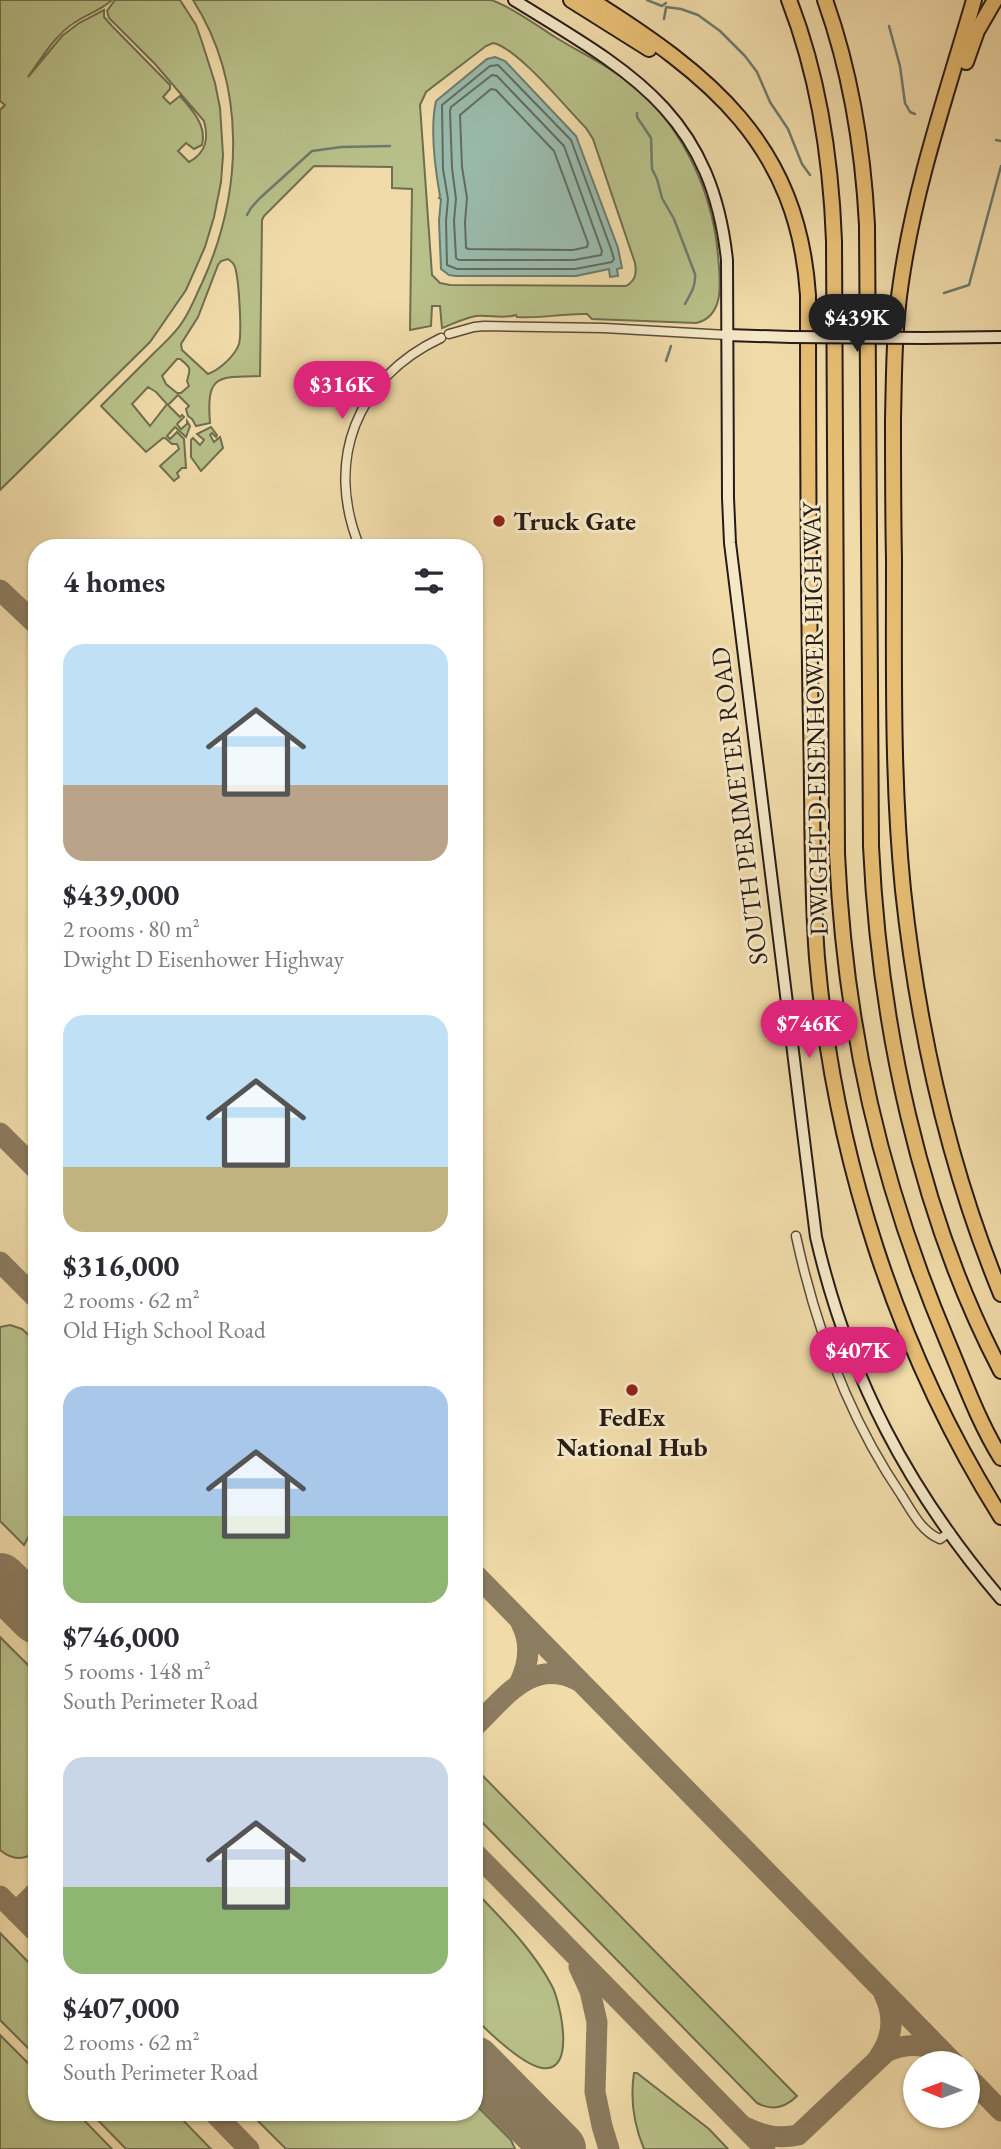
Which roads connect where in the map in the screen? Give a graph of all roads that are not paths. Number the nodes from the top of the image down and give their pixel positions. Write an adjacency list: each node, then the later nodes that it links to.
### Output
1 (514, 0): 10 (street, SOUTH PERIMETER ROAD)
2 (571, 0): 8 (highway)
3 (591, 0): 8 (highway)
4 (789, 0): 16 (highway, DWIGHT D EISENHOWER HIGHWAY)
5 (825, 0): 15 (highway, DWIGHT D EISENHOWER HIGHWAY)
6 (974, 0): 9 (highway)
7 (995, 0): 9 (highway)
8 (685, 67): 17 (highway)
9 (908, 242): 14 (highway)
10 (727, 335): 11 (street, bridge); 12 (street); 18 (street, SOUTH PERIMETER ROAD)
11 (1001, 337)
12 (357, 539)
13 (796, 1236): 18 (street)
14 (1001, 1294)
15 (1001, 1371)
16 (1001, 1458)
17 (1001, 1517)
18 (950, 1532): 19 (street, SOUTH PERIMETER ROAD)
19 (1001, 1599)

